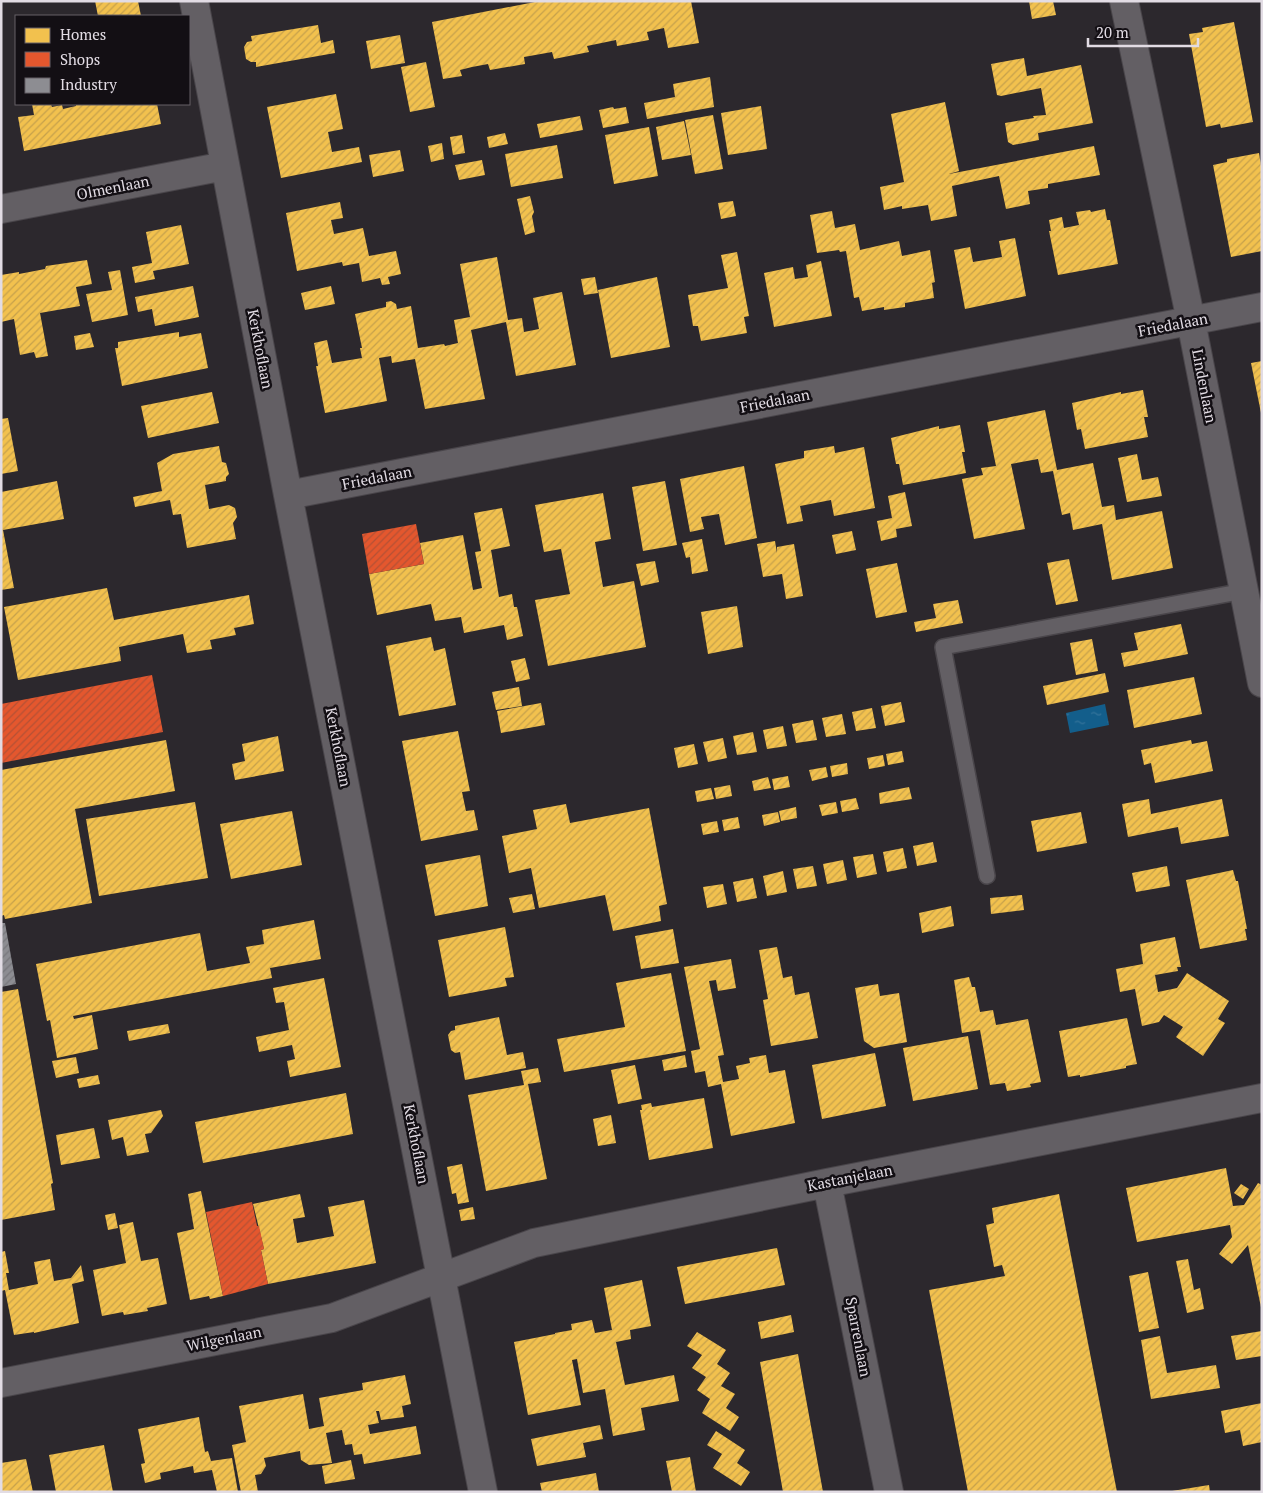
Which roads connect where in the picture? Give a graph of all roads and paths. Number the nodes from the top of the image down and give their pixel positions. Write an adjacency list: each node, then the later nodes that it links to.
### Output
1 (194, 1): 3 (street, Kerkhoflaan)
2 (1124, 1): 6 (street, Lindenlaan)
3 (225, 166): 4 (street, Olmenlaan); 7 (street, Kerkhoflaan)
4 (1, 209)
5 (1262, 307): 6 (street, Friedalaan)
6 (1191, 321): 7 (street, Friedalaan); 8 (street, Lindenlaan)
7 (288, 495): 13 (street, Kerkhoflaan)
8 (1244, 591): 9 (street, Lindenlaan); 10 (lane)
9 (1262, 683)
10 (987, 876)
11 (1262, 1098): 12 (street, Kastanjelaan)
12 (827, 1183): 13 (street, Kastanjelaan); 16 (street, Sparrenlaan)
13 (442, 1276): 14 (street, Wilgenlaan); 15 (street, Kerkhoflaan)
14 (1, 1383)
15 (483, 1492)
16 (888, 1492)

